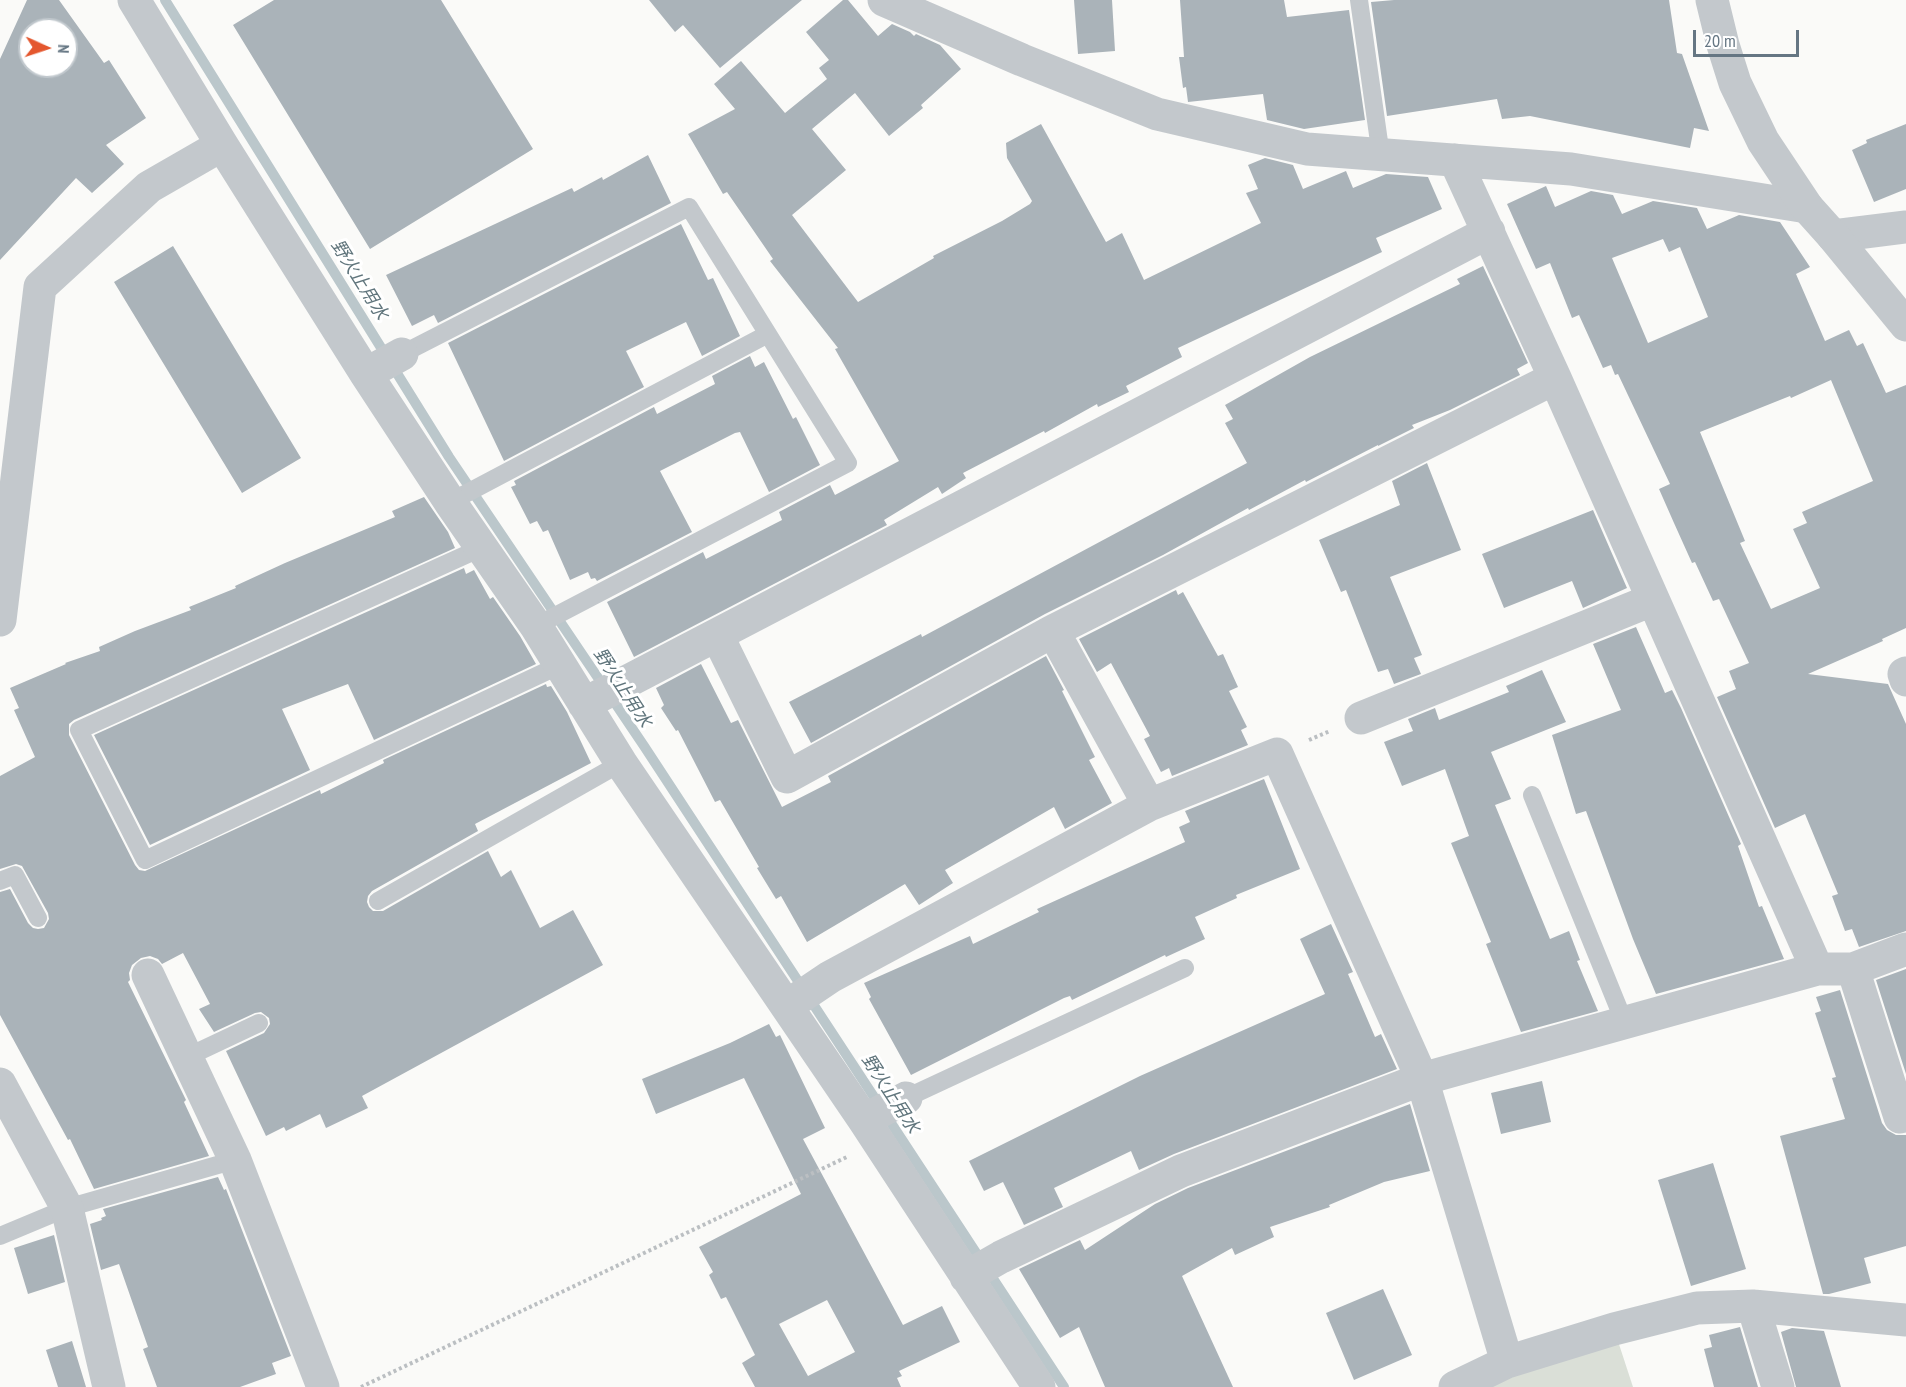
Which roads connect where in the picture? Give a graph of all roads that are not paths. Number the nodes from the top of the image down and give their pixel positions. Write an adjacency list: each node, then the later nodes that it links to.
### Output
1 (134, 0): 5 (street)
2 (1359, 0): 6 (lane)
3 (1712, 0): 8 (street)
4 (899, 2): 6 (street)
5 (222, 145): 14 (street); 19 (street)
6 (1381, 156): 7 (street)
7 (1455, 160): 8 (street); 10 (street)
8 (1807, 207): 11 (street)
9 (1906, 226): 11 (street)
10 (1489, 232): 15 (street); 22 (street)
11 (1833, 236): 12 (street)
12 (1906, 325)
13 (768, 334): 14 (lane); 16 (lane); 20 (lane)
14 (382, 365): 16 (street)
15 (1555, 378): 18 (street); 21 (street)
16 (457, 499): 17 (street)
17 (481, 548): 20 (street); 23 (lane)
18 (1652, 600): 27 (street); 36 (street)
19 (0, 620)
20 (540, 624): 23 (street)
21 (1053, 631): 22 (street); 30 (street)
22 (717, 634): 26 (street)
23 (560, 665): 26 (street)
24 (1906, 673): 25 (street)
25 (1906, 680)
26 (600, 696): 28 (street)
27 (1361, 718)
28 (621, 763): 32 (lane); 39 (street)
29 (1532, 795): 41 (lane)
30 (1149, 806): 39 (street); 43 (street)
31 (0, 881): 33 (lane)
32 (378, 901)
33 (38, 918)
34 (1906, 949): 37 (street)
35 (1185, 968): 45 (lane)
36 (1817, 969): 37 (street); 41 (street)
37 (1853, 969): 46 (street)
38 (148, 975): 42 (street)
39 (788, 1005): 47 (street)
40 (260, 1023): 42 (lane)
41 (1625, 1024): 43 (street)
42 (187, 1058): 48 (street)
43 (1422, 1079): 51 (street); 54 (street)
44 (0, 1084): 49 (street)
45 (906, 1098): 47 (street)
46 (1906, 1115)
47 (870, 1127): 51 (street)
48 (235, 1160): 49 (lane); 56 (street)
49 (67, 1208): 50 (lane); 55 (street)
50 (0, 1236)
51 (967, 1276): 57 (street)
52 (1753, 1306): 53 (street); 54 (street); 59 (street)
53 (1906, 1320)
54 (1506, 1362): 58 (street)
55 (109, 1387)
56 (323, 1387)
57 (1039, 1387)
58 (1455, 1387)
59 (1778, 1387)

